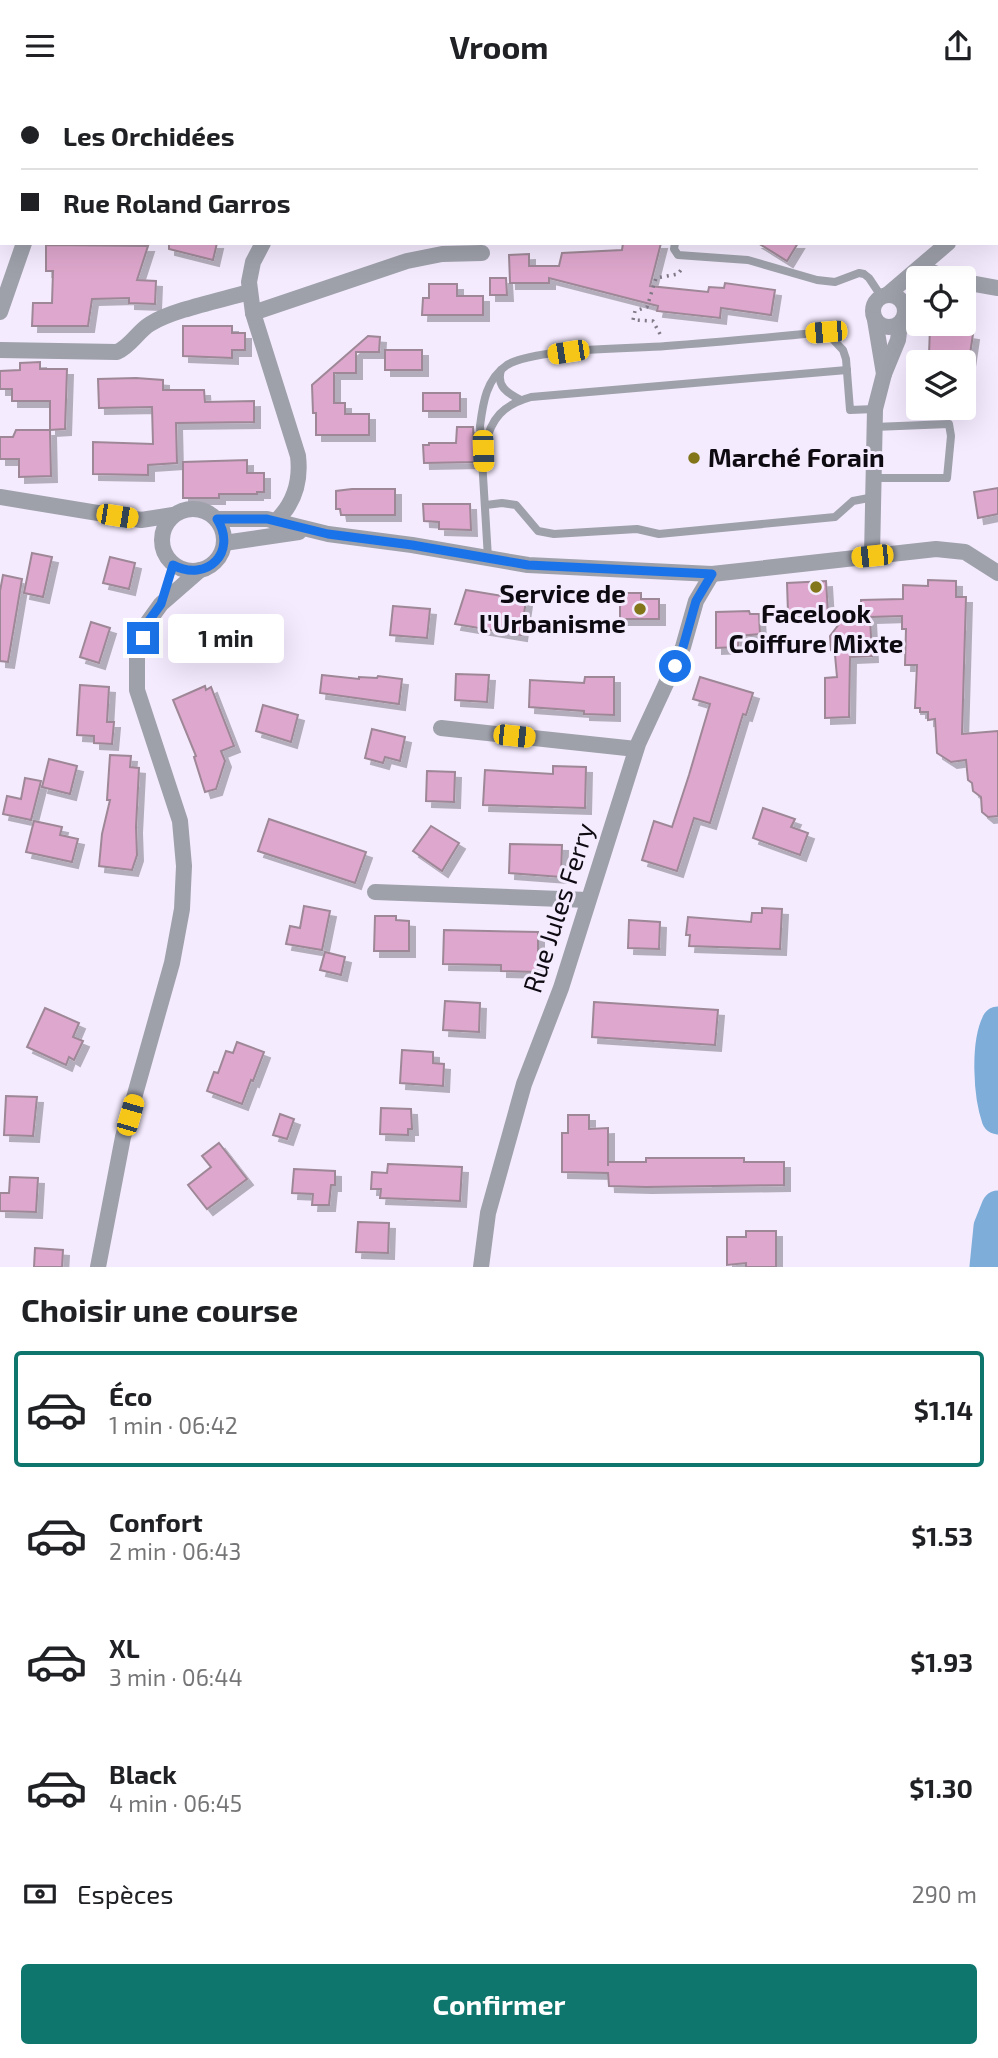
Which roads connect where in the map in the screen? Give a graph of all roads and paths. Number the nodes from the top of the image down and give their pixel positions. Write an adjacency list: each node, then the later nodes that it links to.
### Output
1 (23, 245): 13 (street)
2 (262, 245): 11 (street)
3 (675, 245): 6 (lane)
4 (946, 245): 7 (street)
5 (482, 253): 14 (street)
6 (686, 256): 12 (lane); 17 (path)
7 (922, 266)
8 (906, 279): 12 (street)
9 (976, 284): 10 (street)
10 (998, 288)
11 (249, 292): 14 (street); 18 (street)
12 (884, 296): 15 (street); 16 (street)
13 (0, 312)
14 (253, 313): 33 (street)
15 (875, 320): 16 (street); 21 (street)
16 (900, 324): 21 (street)
17 (662, 347): 19 (lane); 20 (lane)
18 (0, 350)
19 (501, 370): 22 (lane); 25 (lane)
20 (847, 370): 22 (lane); 23 (lane)
21 (884, 374): 23 (street)
22 (521, 400): 25 (lane)
23 (875, 409): 24 (street)
24 (874, 427): 26 (street); 26 (lane)
25 (483, 451): 29 (lane)
26 (875, 478): 28 (street)
27 (0, 497): 32 (street)
28 (874, 498): 29 (lane); 37 (street)
29 (486, 505): 38 (lane)
30 (173, 515): 31 (street); 32 (street); 35 (street)
31 (217, 519): 33 (street); 36 (street)
32 (141, 520): 35 (street)
33 (275, 522): 34 (street)
34 (308, 530): 36 (street); 38 (street)
35 (162, 534): 39 (street)
36 (224, 543): 40 (street)
37 (872, 556): 41 (street); 42 (street)
38 (488, 558): 42 (street)
39 (173, 565): 40 (street); 43 (street)
40 (200, 571): 43 (street)
41 (998, 573)
42 (712, 574): 45 (street, Rue Jules Ferry)
43 (161, 604): 48 (street)
44 (441, 728): 45 (street)
45 (636, 748): 47 (street, Rue Jules Ferry)
46 (375, 892): 47 (street)
47 (588, 900): 49 (street, Rue Jules Ferry)
48 (98, 1267)
49 (481, 1267)

